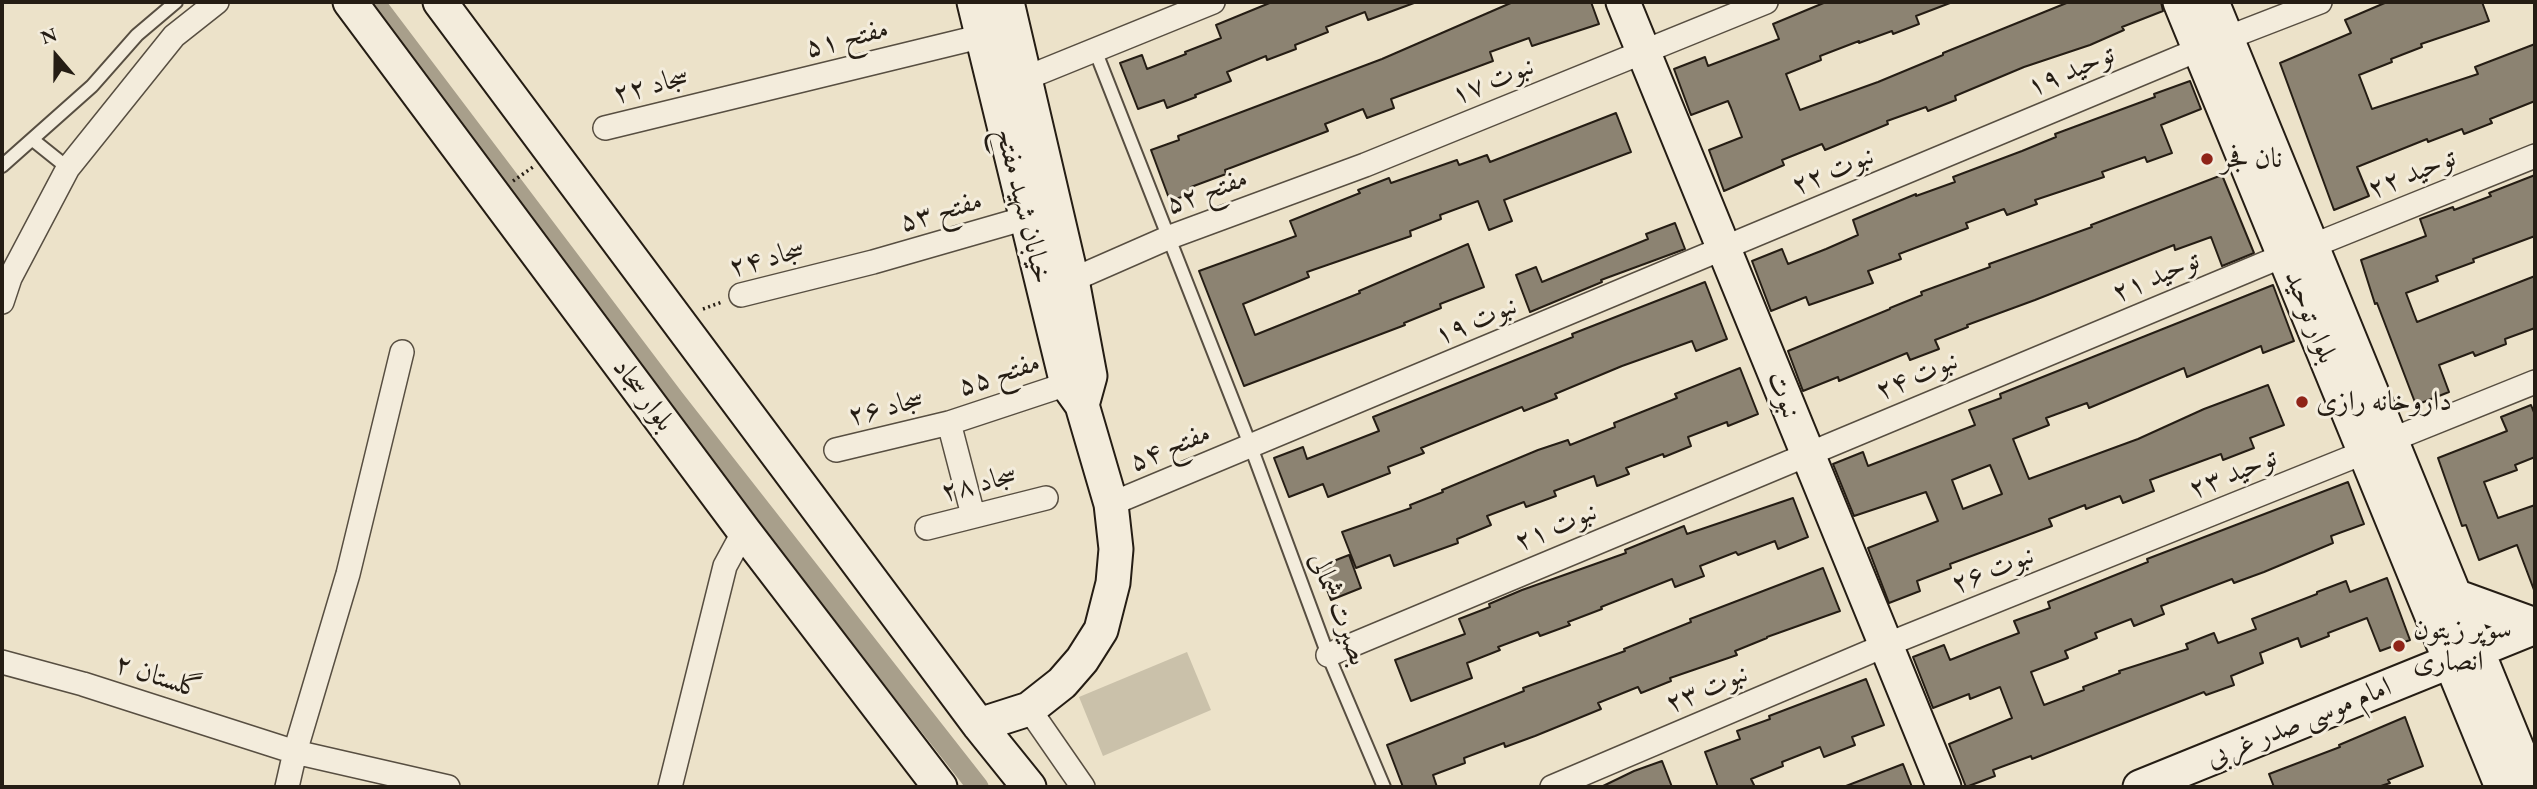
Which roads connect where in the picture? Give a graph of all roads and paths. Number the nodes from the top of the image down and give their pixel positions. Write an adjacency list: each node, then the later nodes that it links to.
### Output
1 (176, 2): 20 (lane)
2 (217, 2): 26 (street)
3 (350, 2): 27 (street, بلوار سجاد)
4 (440, 2): 22 (street)
5 (974, 2): 13 (street, خیابان شهید مفتح)
6 (1007, 2): 17 (street, خیابان شهید مفتح)
7 (1213, 2): 15 (street)
8 (1623, 2): 16 (street, نبوت)
9 (1766, 2): 16 (street, نبوت ۱۷)
10 (2180, 2): 14 (street, بلوار توحید)
11 (2212, 2): 14 (street, بلوار توحید)
12 (2320, 2): 14 (street, توحید ۱۹)
13 (983, 36): 18 (street, مفتح ۵۱); 28 (street, خیابان شهید مفتح)
14 (2213, 44): 21 (street, توحید ۱۹); 31 (street, بلوار توحید)
15 (1095, 50): 17 (street); 29 (lane, بصیرت شمالی)
16 (1643, 52): 24 (street, نبوت ۱۷); 30 (street, نبوت)
17 (1026, 78): 34 (street, خیابان شهید مفتح)
18 (767, 89): 19 (street, سجاد ۲۲)
19 (605, 128)
20 (33, 140): 25 (lane); 26 (lane)
21 (1966, 147): 30 (street, نبوت ۲۲)
22 (554, 152): 27 (path); 37 (street)
23 (2535, 156): 31 (street, توحید ۲۲)
24 (1365, 165): 29 (street, مفتح ۵۲)
25 (2, 166)
26 (68, 168): 33 (street)
27 (495, 195): 51 (street, بلوار سجاد)
28 (1026, 218): 32 (street, مفتح ۵۳); 41 (street, خیابان شهید مفتح)
29 (1170, 237): 34 (street, مفتح ۵۲); 44 (lane, بصیرت شمالی)
30 (1724, 249): 44 (street, نبوت ۱۹); 46 (street, نبوت)
31 (2298, 251): 39 (street, توحید ۲۱); 43 (street, بلوار توحید)
32 (873, 262): 35 (street, سجاد ۲۴)
33 (6, 277): 36 (street)
34 (1072, 280): 41 (street, خیابان شهید مفتح)
35 (741, 295): 37 (path, سجاد ۲۴)
36 (2, 302)
37 (678, 318): 60 (street)
38 (402, 352): 61 (street)
39 (2049, 353): 46 (street, نبوت ۲۴)
40 (2535, 382): 43 (street, توحید ۲۳)
41 (1075, 395): 42 (street, مفتح ۵۵); 48 (street, خیابان شهید مفتح)
42 (949, 423): 45 (street, سجاد ۲۶); 49 (street)
43 (2378, 446): 52 (street, توحید ۲۳); 53 (street, بلوار توحید); 57 (street, بلوار توحید)
44 (1251, 447): 48 (street, مفتح ۵۴); 56 (lane, بصیرت شمالی)
45 (836, 450)
46 (1807, 454): 55 (street, نبوت); 56 (street, نبوت ۲۱)
47 (1046, 498): 49 (street, سجاد ۲۸)
48 (1111, 504): 59 (street, خیابان شهید مفتح)
49 (973, 515): 50 (street, سجاد ۲۸)
50 (927, 528)
51 (744, 531): 64 (street); 65 (street, بلوار سجاد)
52 (2123, 550): 55 (street, نبوت ۲۶)
53 (2455, 596): 54 (street); 57 (street, بلوار توحید)
54 (2535, 626): 57 (street, امام موسی صدر غربی)
55 (1886, 645): 69 (street, نبوت ۲۳); 70 (street, نبوت)
56 (1328, 655): 68 (lane, بصیرت شمالی)
57 (2464, 656): 71 (street, امام موسی صدر غربی); 72 (street, بلوار توحید); 73 (street, بلوار توحید)
58 (2, 662): 61 (street, گلستان ۲)
59 (1029, 709): 60 (street, خیابان شهید مفتح); 67 (street)
60 (979, 725): 66 (street)
61 (295, 752): 62 (street); 63 (street, گلستان ۲)
62 (287, 787)
63 (448, 787)
64 (670, 787)
65 (940, 787)
66 (1029, 787)
67 (1083, 787)
68 (1384, 787)
69 (1552, 787)
70 (1944, 787)
71 (2140, 787)
72 (2502, 787)
73 (2533, 787)

